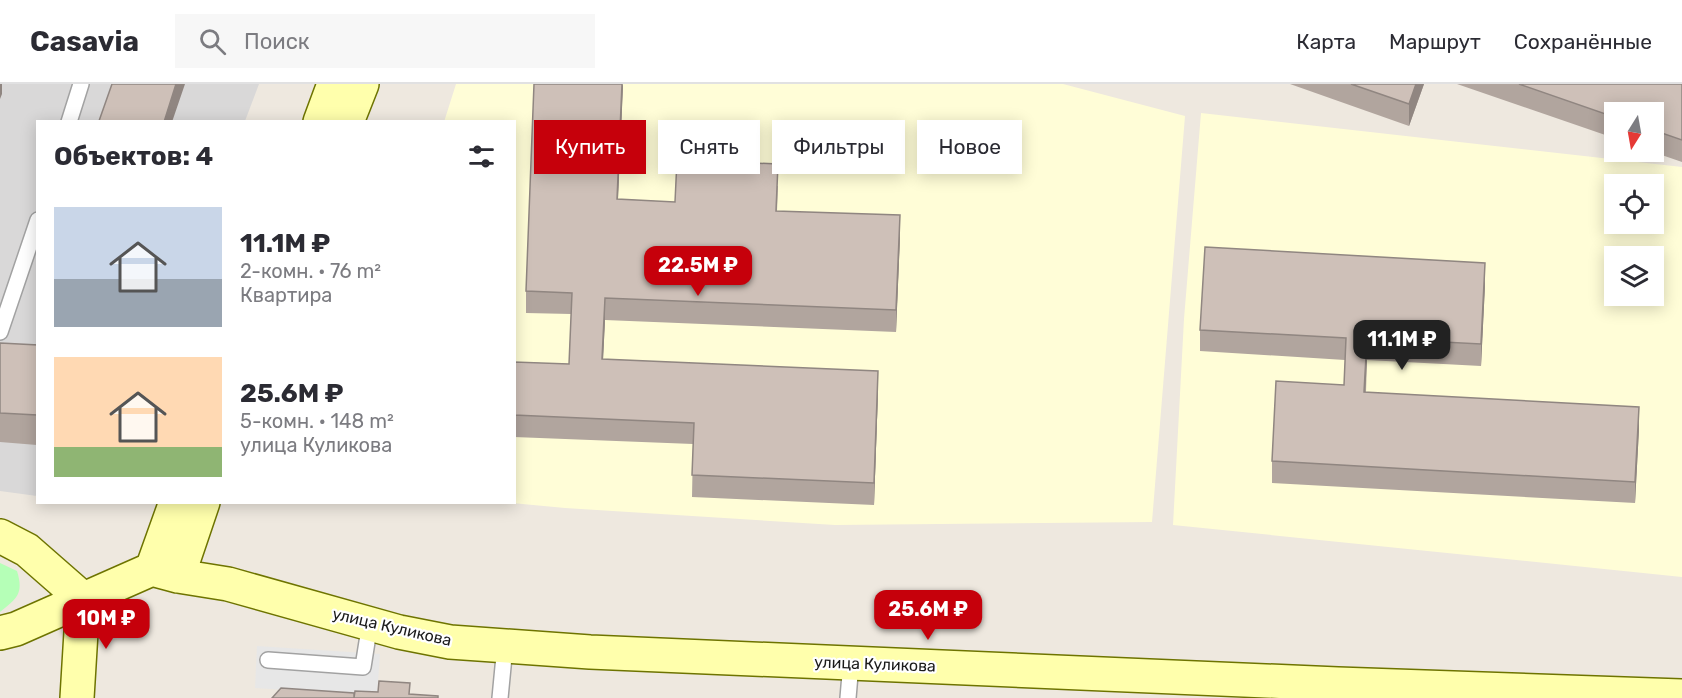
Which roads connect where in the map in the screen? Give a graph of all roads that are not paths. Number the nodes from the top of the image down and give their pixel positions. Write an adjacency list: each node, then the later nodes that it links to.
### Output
1 (81, 84): 4 (lane)
2 (334, 84): 5 (main road)
3 (362, 84): 6 (main road)
4 (70, 120)
5 (321, 120)
6 (348, 120)
7 (36, 226): 8 (lane)
8 (0, 332)
9 (176, 504): 12 (main road)
10 (202, 504): 12 (main road)
11 (0, 536): 13 (main road)
12 (165, 572): 13 (main road); 14 (main road, улица Куликова)
13 (83, 599): 15 (main road); 21 (main road)
14 (370, 624): 16 (main road, улица Куликова); 17 (lane)
15 (0, 633)
16 (505, 646): 18 (main road, улица Куликова); 22 (lane)
17 (268, 660)
18 (851, 663): 19 (main road, улица Куликова); 23 (lane)
19 (1346, 691): 20 (main road, улица Куликова)
20 (1682, 696)
21 (77, 698)
22 (500, 698)
23 (848, 698)

